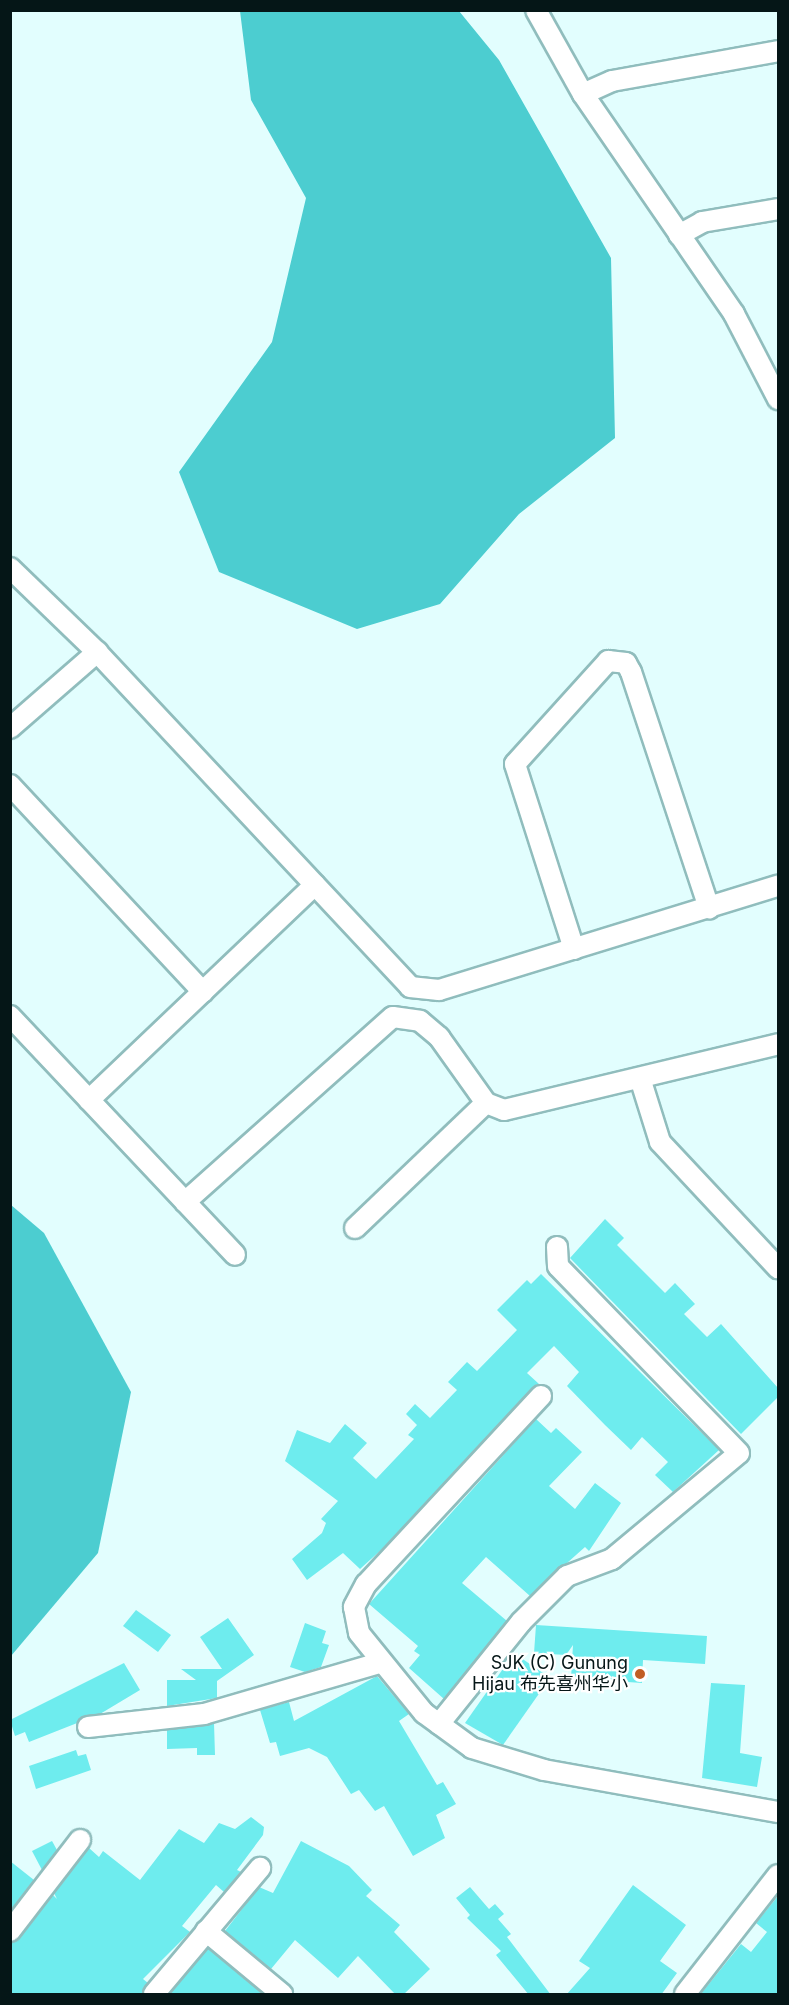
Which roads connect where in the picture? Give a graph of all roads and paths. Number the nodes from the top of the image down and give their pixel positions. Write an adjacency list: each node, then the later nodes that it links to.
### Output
1 (536, 10): 3 (street)
2 (778, 51): 3 (street)
3 (583, 94): 5 (street)
4 (778, 209): 5 (street)
5 (679, 235): 6 (street)
6 (774, 375): 7 (street)
7 (778, 399)
8 (10, 568): 9 (street)
9 (97, 652): 10 (street); 12 (street)
10 (10, 729)
11 (10, 785): 16 (street)
12 (315, 885): 15 (street); 16 (street)
13 (778, 886): 14 (street)
14 (709, 908): 15 (street); 15 (street)
15 (574, 949)
16 (202, 992): 20 (street)
17 (10, 1016): 20 (street)
18 (778, 1046): 19 (street)
19 (640, 1078): 21 (street); 26 (street)
20 (89, 1100): 22 (street)
21 (486, 1103): 22 (street); 23 (street)
22 (185, 1202): 25 (street)
23 (355, 1228)
24 (557, 1247): 29 (street)
25 (235, 1255)
26 (778, 1268)
27 (541, 1396): 28 (street)
28 (379, 1663): 29 (street); 30 (street)
29 (439, 1724): 31 (street)
30 (88, 1727)
31 (778, 1812)
32 (80, 1840): 35 (street)
33 (260, 1868): 36 (street)
34 (778, 1875): 39 (street)
35 (10, 1931)
36 (206, 1932): 37 (street); 38 (street)
37 (154, 1995)
38 (282, 1995)
39 (685, 1995)

